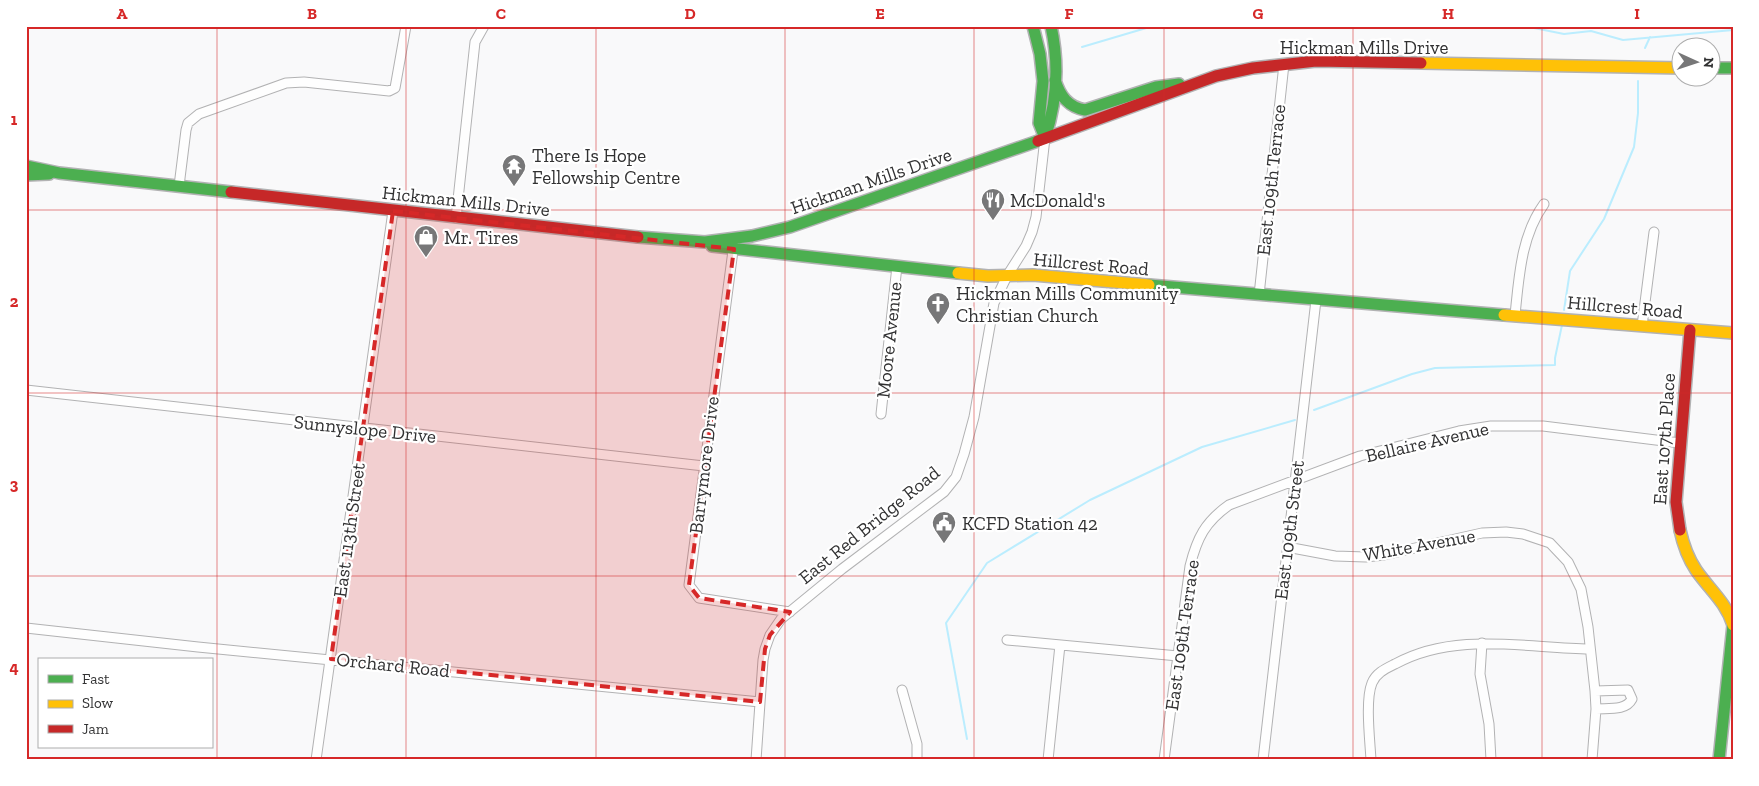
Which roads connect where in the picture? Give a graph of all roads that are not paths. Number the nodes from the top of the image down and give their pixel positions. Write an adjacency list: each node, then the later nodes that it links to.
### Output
1 (406, 26): 13 (street)
2 (484, 26): 16 (street)
3 (1033, 26): 9 (street, East Red Bridge Road)
4 (1051, 26): 7 (street, East Red Bridge Road)
5 (1284, 64): 6 (street, Hickman Mills Drive); 8 (street, Hickman Mills Drive); 22 (street, East 109th Terrace)
6 (1672, 68)
7 (1055, 80): 8 (street); 9 (street, East Red Bridge Road)
8 (1194, 84): 9 (street, Hickman Mills Drive)
9 (1045, 138): 19 (street, Hickman Mills Drive); 21 (street, East Red Bridge Road)
10 (26, 166): 11 (street, Hickman Mills Drive)
11 (59, 173): 12 (street, Hickman Mills Drive); 13 (street, Hickman Mills Drive)
12 (26, 175)
13 (179, 186): 15 (street, Hickman Mills Drive)
14 (1544, 204): 24 (street)
15 (393, 211): 16 (street, Hickman Mills Drive); 30 (street, East 113th Street)
16 (456, 218): 18 (street, Hickman Mills Drive)
17 (1654, 232): 25 (street)
18 (666, 240): 19 (street, Hillcrest Road)
19 (734, 243): 20 (street, Hillcrest Road); 32 (street, Barrymore Drive)
20 (897, 266): 21 (street, Hillcrest Road); 29 (street, Moore Avenue)
21 (1007, 276): 22 (street, Hillcrest Road); 36 (street, East Red Bridge Road)
22 (1259, 295): 23 (street, Hillcrest Road)
23 (1316, 300): 24 (street, Hillcrest Road); 33 (street, East 109th Street)
24 (1514, 315): 25 (street, Hillcrest Road)
25 (1642, 326): 26 (street, Hillcrest Road)
26 (1690, 330): 27 (street, Hillcrest Road); 31 (street, East 107th Place)
27 (1733, 333)
28 (26, 390): 30 (street, Sunnyslope Drive)
29 (880, 414)
30 (364, 428): 32 (street, Sunnyslope Drive); 44 (street, East 113th Street)
31 (1680, 443): 33 (street, Bellaire Avenue); 37 (street, East 107th Place)
32 (704, 466): 36 (street, Barrymore Drive)
33 (1295, 480): 34 (street, Bellaire Avenue); 35 (street, East 109th Street)
34 (1215, 516): 43 (street, East 109th Terrace)
35 (1287, 547): 42 (street, White Avenue); 54 (street, East 109th Street)
36 (790, 612): 47 (street, East Red Bridge Road)
37 (1733, 625): 58 (street)
38 (26, 628): 44 (street, Orchard Road)
39 (1006, 640): 41 (street)
40 (1482, 643): 42 (street); 55 (street); 56 (street)
41 (1060, 645): 43 (street); 52 (street)
42 (1590, 649): 46 (street)
43 (1178, 656): 53 (street, East 109th Terrace)
44 (331, 658): 47 (street, Orchard Road); 49 (street, East 113th Street)
45 (902, 690): 51 (street)
46 (1596, 691): 48 (street); 48 (street)
47 (760, 702): 50 (street, East Red Bridge Road)
48 (1596, 709): 57 (street)
49 (316, 760)
50 (756, 760)
51 (917, 760)
52 (1048, 760)
53 (1164, 760)
54 (1263, 760)
55 (1371, 760)
56 (1491, 760)
57 (1592, 760)
58 (1719, 760)

